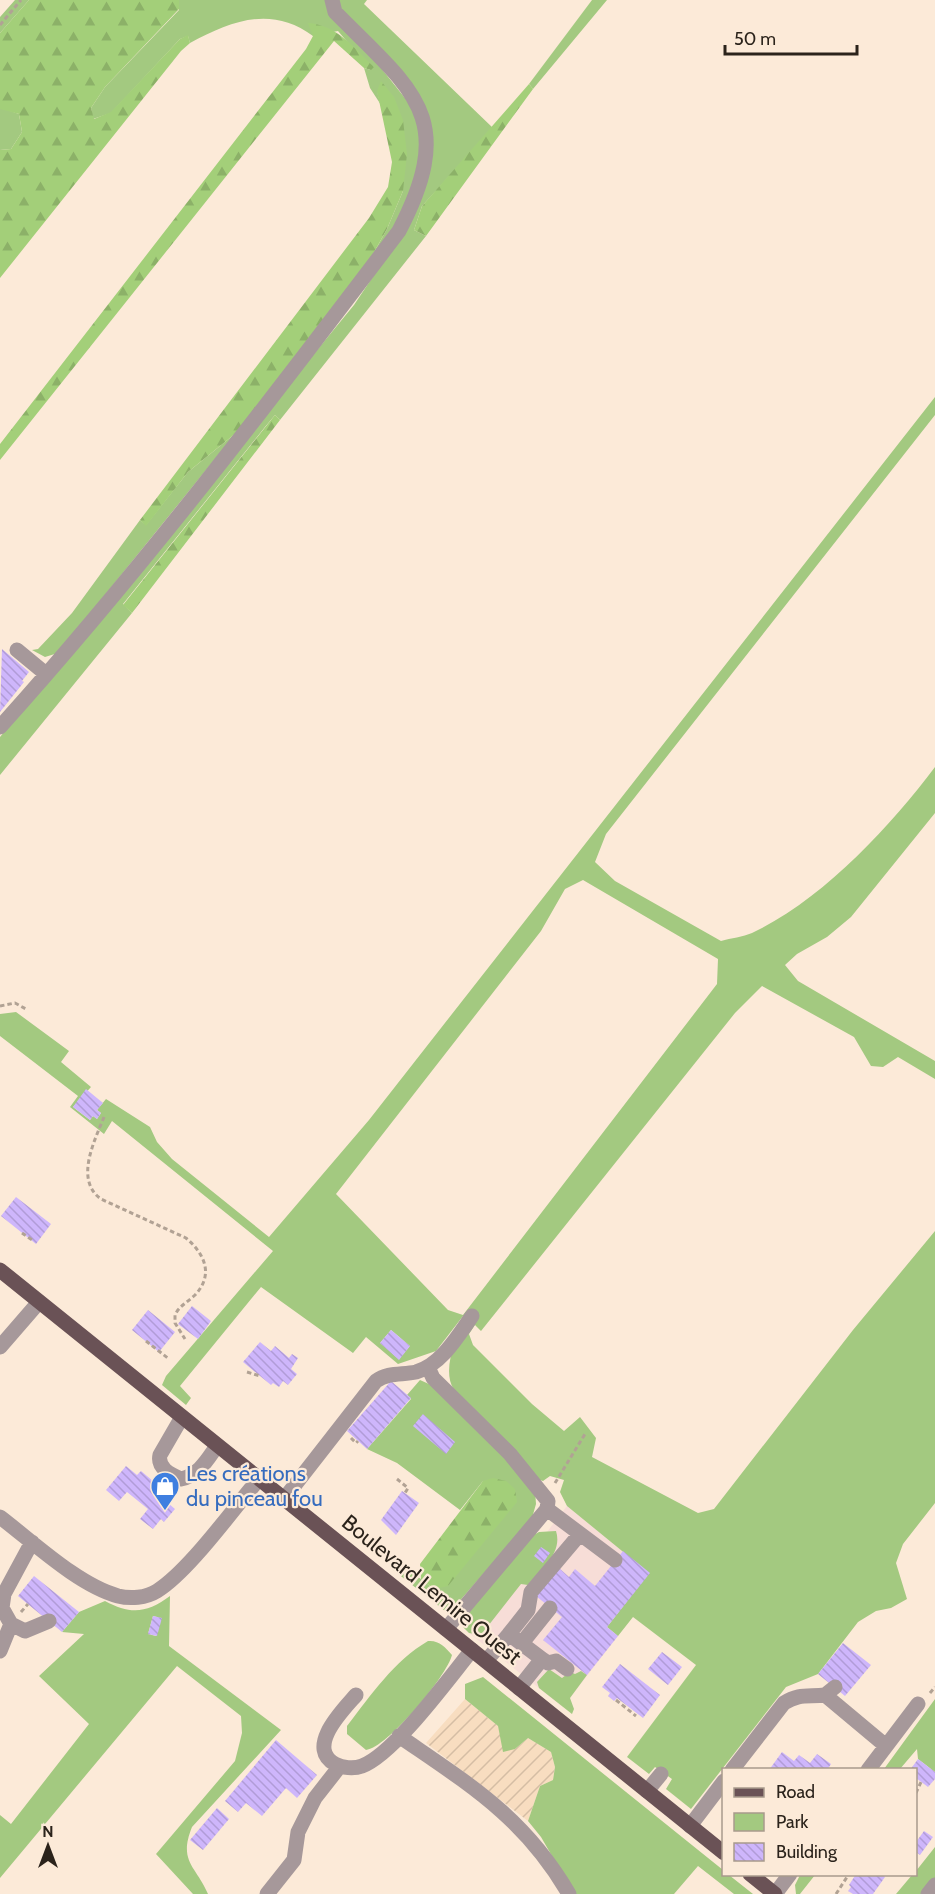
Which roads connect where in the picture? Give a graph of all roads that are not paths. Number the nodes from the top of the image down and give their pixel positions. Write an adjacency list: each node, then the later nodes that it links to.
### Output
1 (332, 0): 3 (lane)
2 (17, 651): 3 (lane)
3 (46, 674): 4 (lane)
4 (0, 727)
5 (0, 1270): 6 (main road, Boulevard Lemire Ouest)
6 (39, 1302): 8 (lane); 10 (main road, Boulevard Lemire Ouest)
7 (472, 1316): 9 (lane)
8 (0, 1347)
9 (428, 1366): 13 (lane); 14 (lane)
10 (182, 1417): 11 (main road, Boulevard Lemire Ouest); 11 (lane)
11 (217, 1446): 12 (main road, Boulevard Lemire Ouest)
12 (259, 1479): 13 (main road, Boulevard Lemire Ouest); 17 (lane)
13 (284, 1499): 22 (main road, Boulevard Lemire Ouest)
14 (546, 1503): 16 (lane); 22 (lane)
15 (0, 1517): 17 (lane)
16 (580, 1534): 18 (lane); 23 (lane)
17 (32, 1542): 21 (lane)
18 (615, 1560)
19 (550, 1608): 23 (lane)
20 (49, 1621): 21 (lane)
21 (11, 1624): 25 (lane)
22 (446, 1629): 24 (main road, Boulevard Lemire Ouest)
23 (515, 1638): 26 (lane); 27 (lane)
24 (472, 1650): 27 (main road, Boulevard Lemire Ouest); 32 (lane)
25 (0, 1651)
26 (542, 1659): 28 (lane); 29 (lane)
27 (486, 1661): 29 (main road, Boulevard Lemire Ouest)
28 (567, 1669)
29 (519, 1688): 39 (main road, Boulevard Lemire Ouest)
30 (356, 1695): 34 (lane)
31 (918, 1704): 33 (lane)
32 (399, 1736): 34 (lane); 46 (lane)
33 (886, 1746): 35 (lane); 36 (lane)
34 (340, 1766): 45 (lane)
35 (734, 1768)
36 (870, 1768)
37 (661, 1774): 39 (lane)
38 (722, 1782): 40 (lane)
39 (647, 1791): 40 (main road, Boulevard Lemire Ouest)
40 (690, 1826): 41 (main road, Boulevard Lemire Ouest)
41 (722, 1852)
42 (751, 1876): 47 (main road)
43 (788, 1876): 47 (lane)
44 (935, 1885): 48 (lane)
45 (267, 1894)
46 (569, 1894)
47 (775, 1894)
48 (928, 1894)

